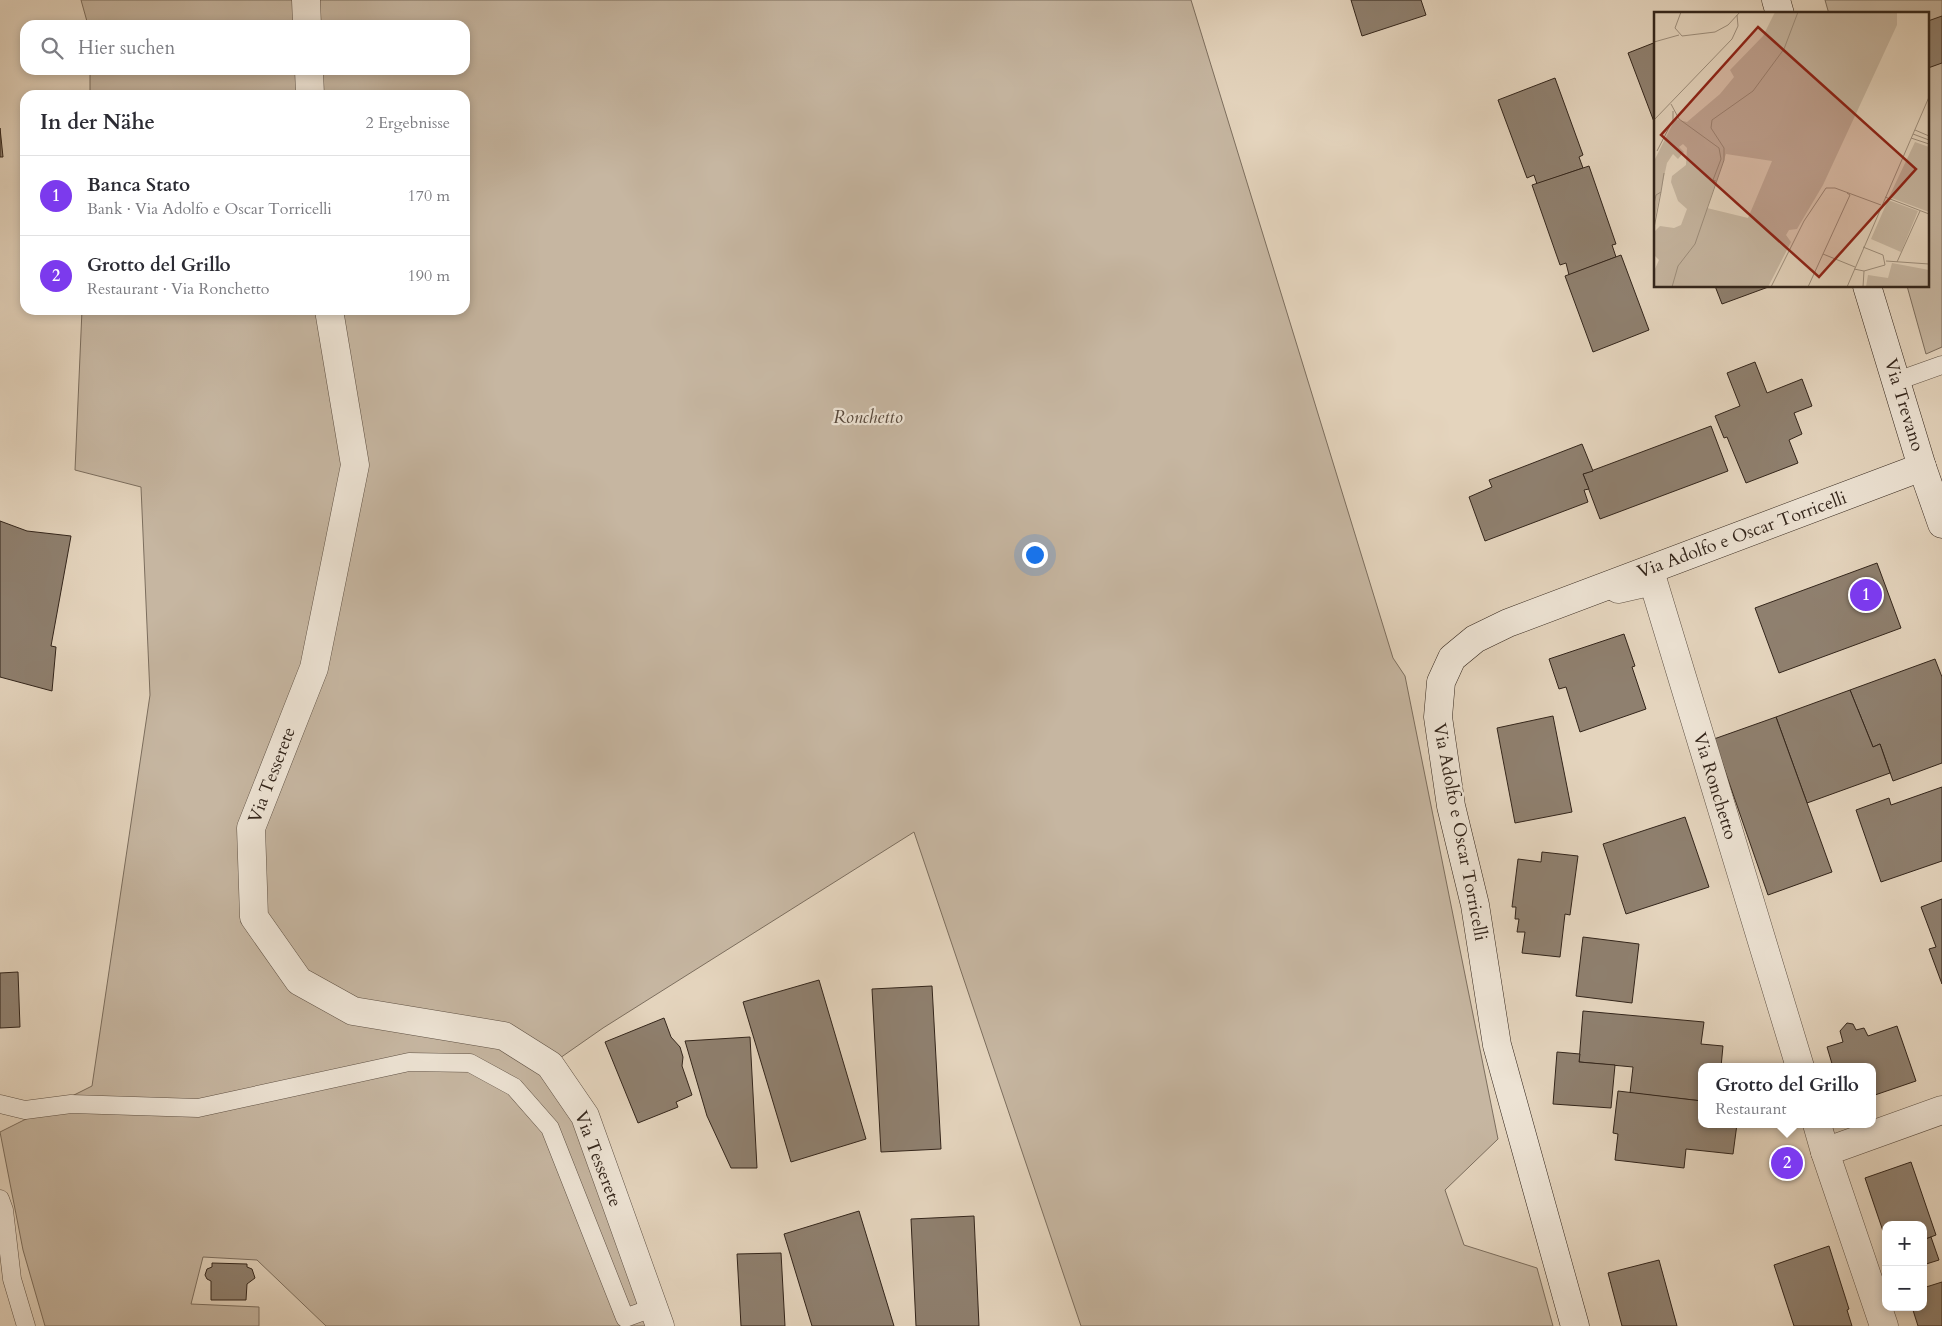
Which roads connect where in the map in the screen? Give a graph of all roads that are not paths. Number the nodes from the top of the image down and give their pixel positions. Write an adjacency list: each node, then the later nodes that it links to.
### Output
1 (306, 0): 2 (street)
2 (307, 20)
3 (309, 75): 4 (street)
4 (310, 90)
5 (1868, 288): 8 (street, Via Trevano)
6 (330, 315): 18 (street, Via Tesserete)
7 (1942, 366): 8 (lane)
8 (1896, 381): 9 (street, Via Trevano)
9 (1922, 467): 10 (street, Via Trevano); 11 (street, Via Adolfo e Oscar Torricelli)
10 (1942, 524)
11 (1575, 597): 12 (street, Via Ronchetto); 20 (street, Via Adolfo e Oscar Torricelli)
12 (1799, 1063)
13 (0, 1104): 18 (lane)
14 (1942, 1110): 16 (street)
15 (1818, 1128): 16 (street)
16 (1825, 1152): 21 (street)
17 (0, 1199): 19 (lane)
18 (656, 1317)
19 (26, 1326)
20 (1575, 1326)
21 (1884, 1326)

